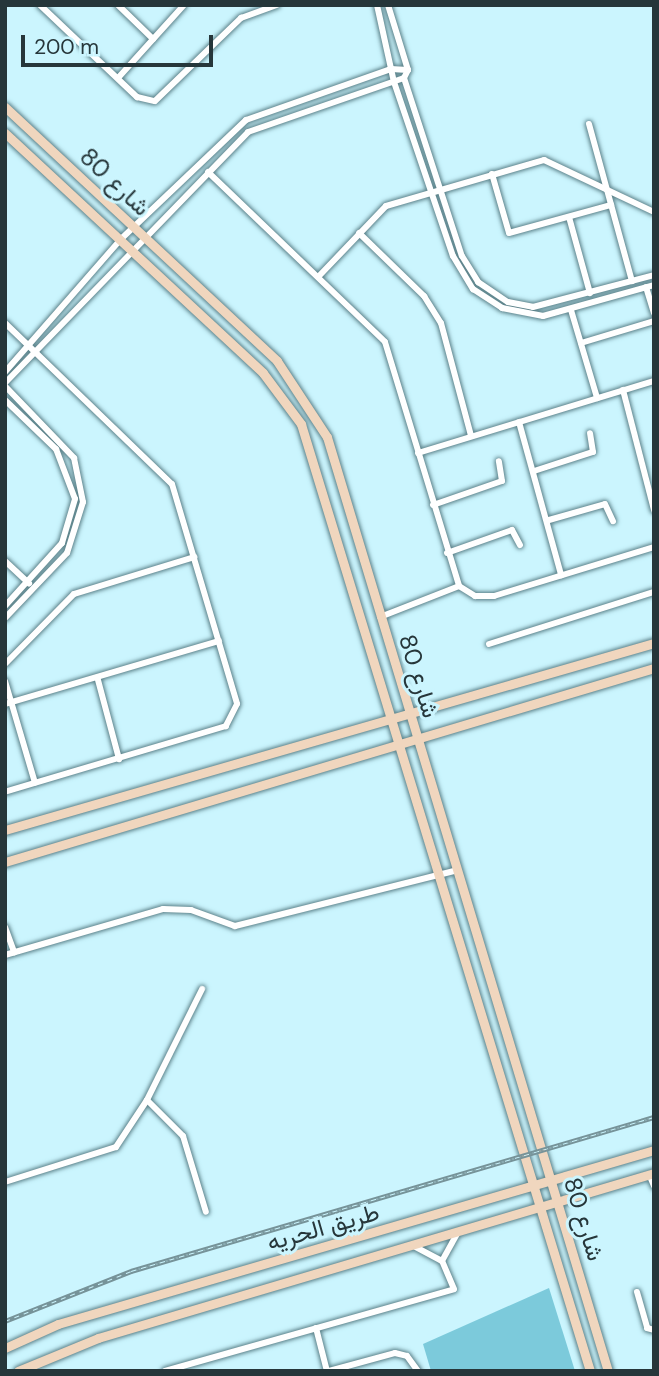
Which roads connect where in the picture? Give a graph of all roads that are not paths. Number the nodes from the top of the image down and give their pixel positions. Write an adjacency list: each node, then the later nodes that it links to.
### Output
1 (118, 5): 7 (street)
2 (184, 5): 7 (street)
3 (277, 5): 10 (street)
4 (377, 5): 8 (street)
5 (388, 5): 9 (street)
6 (41, 6): 10 (street)
7 (153, 39): 10 (street)
8 (391, 69): 9 (street); 12 (street); 23 (street)
9 (408, 69): 11 (street)
10 (118, 78)
11 (404, 78): 12 (street); 19 (street)
12 (394, 82): 16 (street); 19 (street)
13 (5, 107): 23 (street, شارع 80)
14 (589, 124): 18 (street)
15 (5, 133): 26 (street, شارع 80)
16 (208, 172): 25 (street); 28 (street)
17 (492, 174): 18 (street); 19 (street); 22 (street)
18 (605, 187): 20 (street); 21 (street)
19 (437, 189): 24 (street); 32 (street); 33 (street)
20 (611, 205): 22 (street); 30 (street)
21 (654, 212)
22 (569, 217): 32 (street)
23 (135, 225): 25 (street, شارع 80); 26 (street)
24 (359, 233): 28 (street); 48 (street)
25 (143, 234): 27 (street); 52 (street, شارع 80)
26 (120, 240): 27 (street, شارع 80); 38 (street)
27 (129, 248): 39 (street); 53 (street, شارع 80)
28 (320, 275): 49 (street)
29 (654, 275): 30 (street)
30 (632, 281): 32 (street)
31 (650, 286): 33 (street); 34 (street)
32 (590, 293)
33 (571, 310): 37 (street)
34 (654, 313)
35 (654, 321): 37 (street)
36 (5, 323): 38 (street)
37 (581, 343): 44 (street)
38 (29, 345): 39 (street); 40 (street)
39 (36, 354): 42 (street); 61 (street)
40 (5, 372)
41 (654, 381): 43 (street)
42 (5, 385): 66 (street)
43 (623, 390): 44 (street); 55 (street)
44 (597, 398): 46 (street)
45 (5, 400): 64 (street)
46 (519, 422): 48 (street); 51 (street)
47 (590, 433): 51 (street)
48 (471, 436): 49 (street)
49 (418, 453): 54 (street)
50 (499, 461): 54 (street)
51 (534, 471): 56 (street)
52 (339, 473): 53 (street); 69 (street, شارع 80)
53 (321, 478): 80 (street, شارع 80)
54 (433, 505): 60 (street)
55 (654, 510)
56 (549, 520): 57 (street); 63 (street)
57 (613, 521)
58 (520, 545): 60 (street)
59 (654, 547): 63 (street)
60 (447, 553): 65 (street)
61 (194, 557): 71 (street); 74 (street)
62 (5, 561): 64 (street)
63 (561, 575): 65 (street)
64 (28, 582): 66 (street); 68 (street)
65 (459, 586): 69 (street)
66 (35, 587): 70 (street)
67 (654, 593): 73 (street)
68 (5, 606)
69 (380, 617): 79 (street, شارع 80)
70 (5, 618)
71 (219, 641): 76 (street); 83 (street)
72 (654, 643): 79 (street)
73 (489, 644)
74 (5, 664)
75 (654, 668): 81 (street)
76 (97, 680): 78 (street); 83 (street)
77 (5, 681): 78 (street)
78 (7, 704): 84 (street)
79 (411, 715): 80 (street); 81 (street, شارع 80)
80 (395, 719): 82 (street, شارع 80); 86 (street)
81 (418, 739): 82 (street); 88 (street, شارع 80)
82 (402, 743): 87 (street); 89 (street, شارع 80)
83 (118, 759): 84 (street)
84 (35, 783): 85 (street)
85 (5, 792)
86 (5, 830)
87 (5, 862)
88 (458, 870): 89 (street); 90 (street, شارع 80)
89 (441, 874): 92 (street, شارع 80); 93 (street)
90 (474, 924): 92 (street); 100 (street, شارع 80)
91 (5, 927): 93 (street)
92 (458, 928): 101 (street, شارع 80)
93 (14, 952): 94 (street)
94 (5, 955)
95 (202, 989): 96 (street)
96 (148, 1100): 99 (street); 105 (street)
97 (654, 1150): 100 (street, طريق الحريه)
98 (652, 1174): 102 (street); 103 (street, طريق الحريه)
99 (5, 1182)
100 (553, 1182): 101 (street, طريق الحريه); 103 (street, شارع 80)
101 (536, 1186): 104 (street, شارع 80); 112 (street, طريق الحريه)
102 (654, 1186)
103 (559, 1203): 104 (street, طريق الحريه); 118 (street, شارع 80)
104 (542, 1207): 106 (street, طريق الحريه); 117 (street, شارع 80)
105 (206, 1212)
106 (460, 1229): 107 (street, طريق الحريه); 108 (street)
107 (407, 1244): 108 (street); 113 (street, طريق الحريه)
108 (442, 1261): 110 (street)
109 (637, 1292): 111 (street)
110 (316, 1328): 114 (street); 115 (street)
111 (654, 1330)
112 (5, 1349)
113 (18, 1371)
114 (164, 1371)
115 (328, 1371): 116 (street)
116 (418, 1371)
117 (590, 1371)
118 (608, 1371)

